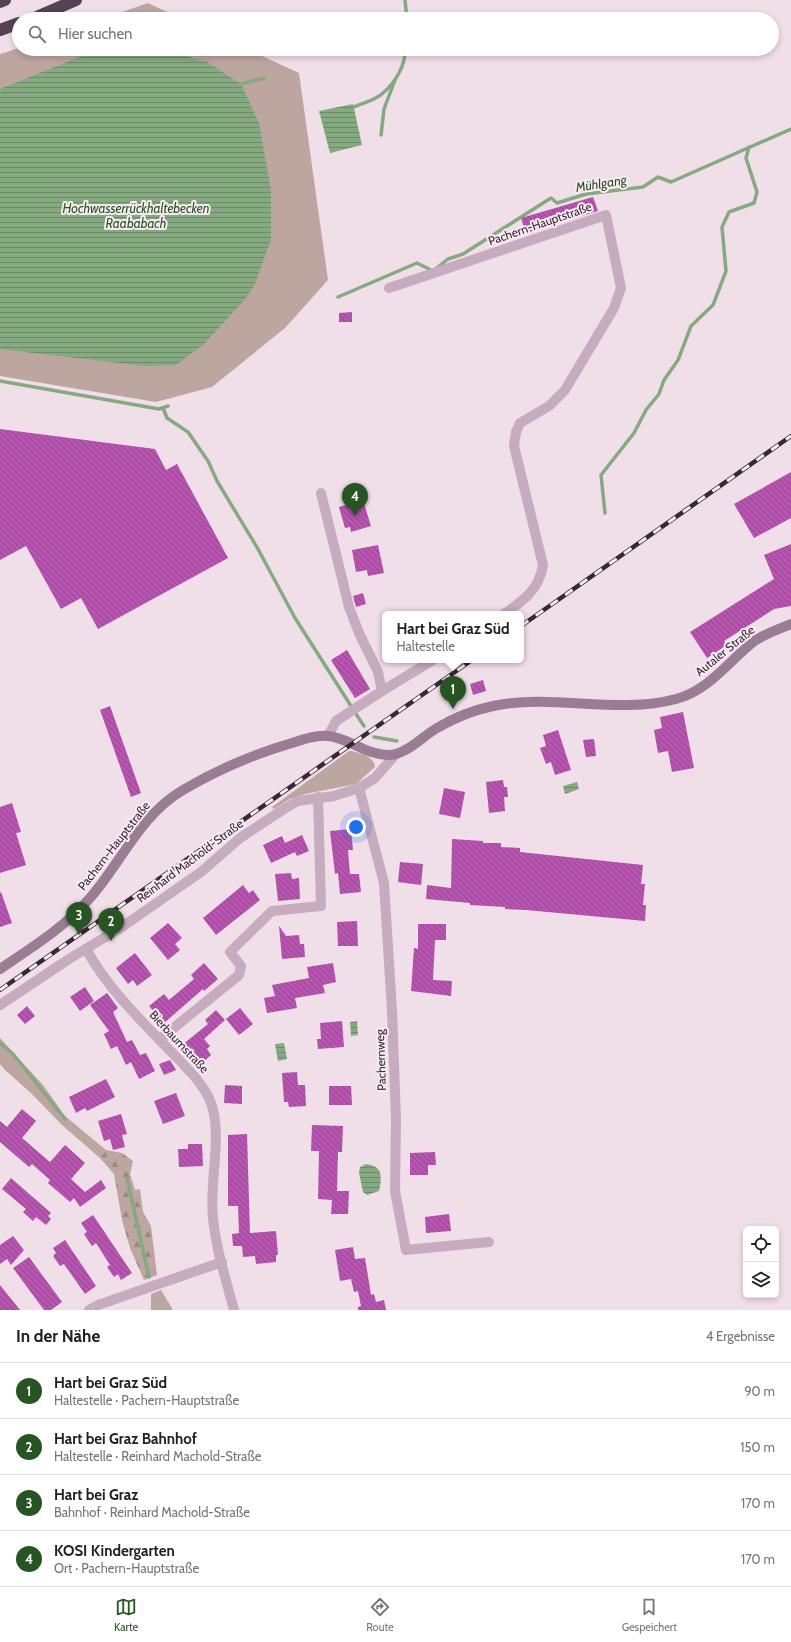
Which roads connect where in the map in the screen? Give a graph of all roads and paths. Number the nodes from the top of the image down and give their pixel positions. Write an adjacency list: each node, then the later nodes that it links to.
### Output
1 (4, 0): 3 (highway)
2 (76, 0): 4 (highway)
3 (0, 2)
4 (48, 12)
5 (12, 26): 6 (highway)
6 (0, 30)
7 (389, 288): 9 (street, Pachern-Hauptstraße)
8 (321, 493): 12 (street)
9 (508, 611)
10 (791, 624): 14 (main road, Autaler Straße)
11 (428, 663): 12 (street)
12 (382, 691): 13 (street)
13 (328, 736): 14 (main road, Pachern-Hauptstraße); 18 (main road, Pachern-Hauptstraße)
14 (396, 754): 15 (street, Reinhard Machold-Straße)
15 (359, 788): 16 (street, Reinhard Machold-Straße); 21 (street, Pachernweg)
16 (318, 797): 17 (street, Reinhard Machold-Straße); 20 (street)
17 (86, 949): 19 (street, Reinhard Machold-Straße); 20 (street, Bierbaumstraße)
18 (0, 969)
19 (0, 1005)
20 (160, 1039): 22 (street, Bierbaumstraße)
21 (489, 1242)
22 (222, 1262): 23 (street); 24 (street, Bierbaumstraße)
23 (89, 1310)
24 (234, 1310)

